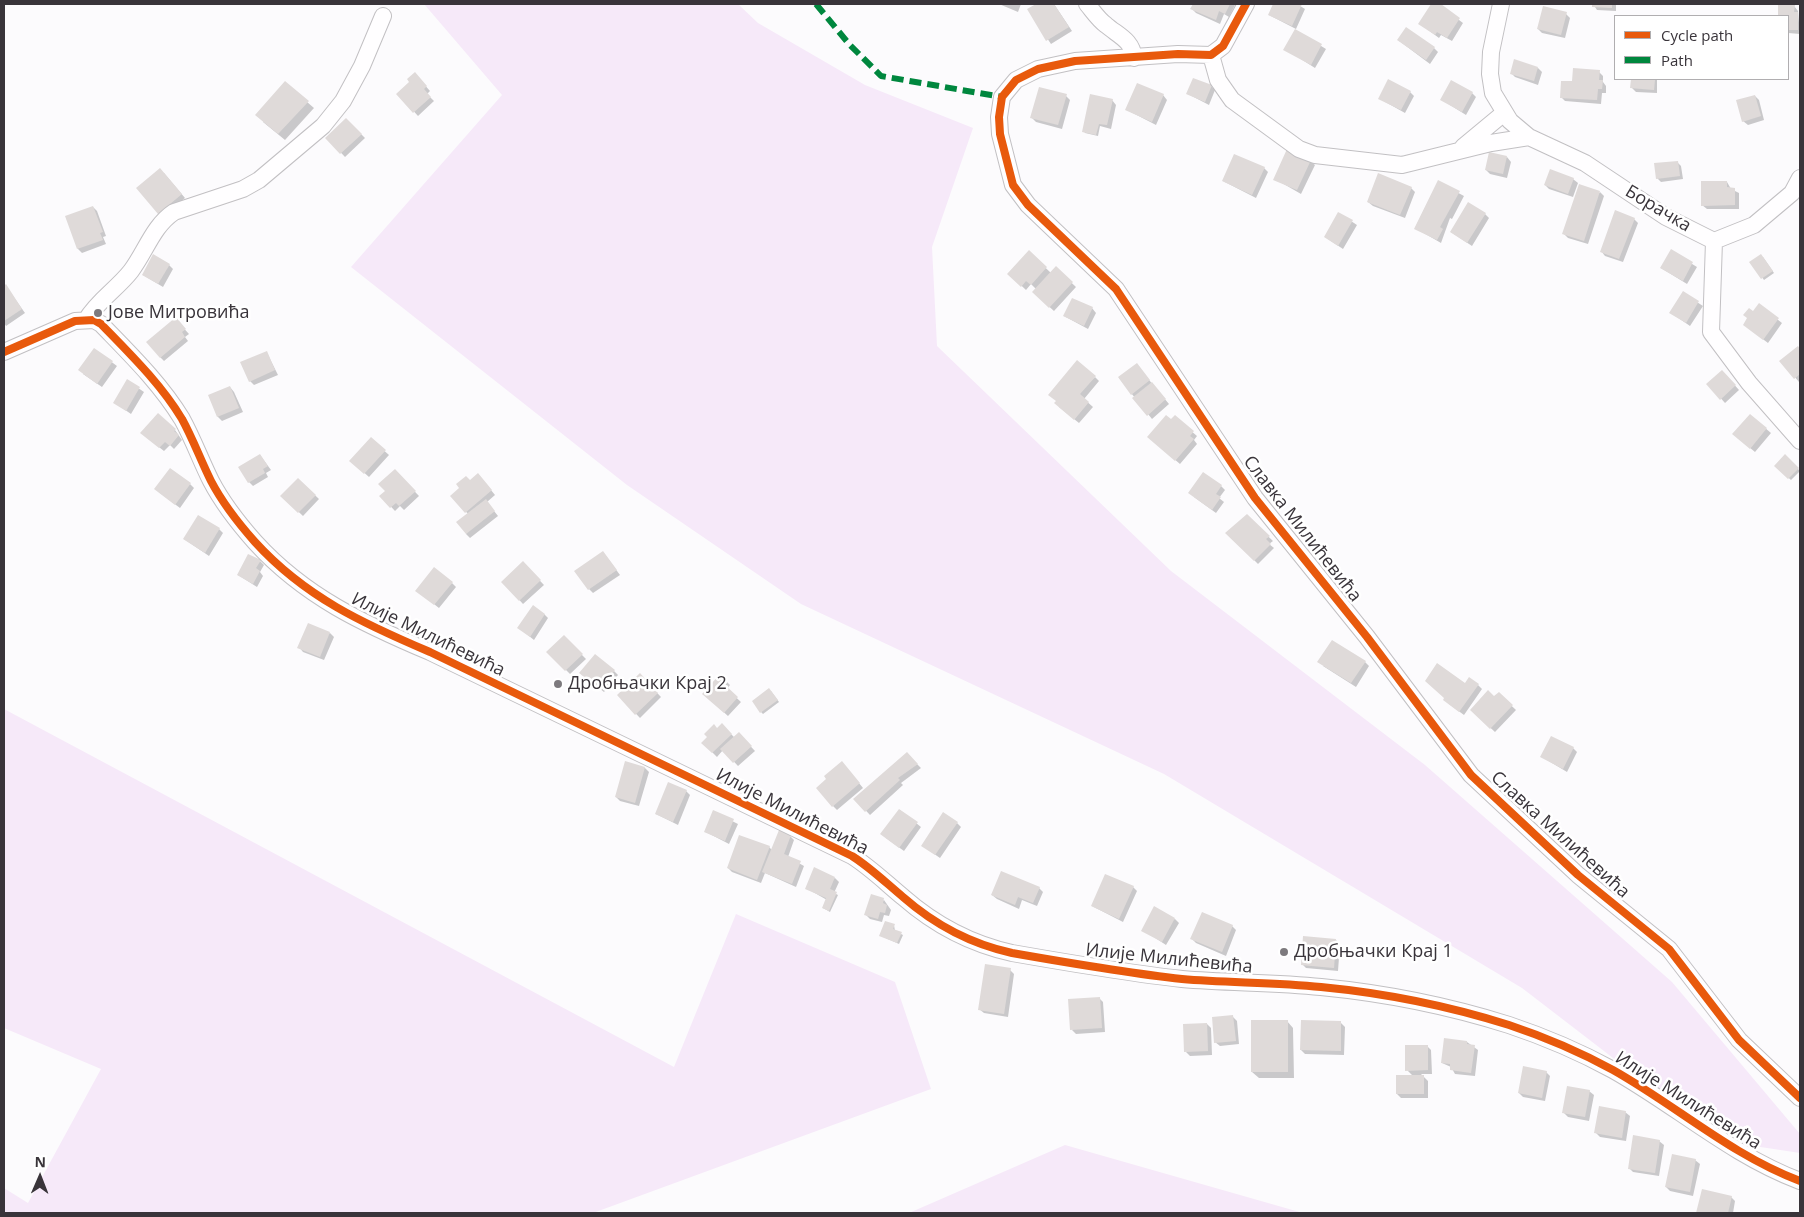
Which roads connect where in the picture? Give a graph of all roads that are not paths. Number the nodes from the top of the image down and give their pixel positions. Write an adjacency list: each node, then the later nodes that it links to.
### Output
1 (1087, 4): 6 (street)
2 (1246, 4): 5 (street)
3 (1501, 4): 7 (street, Борачка)
4 (383, 16): 12 (street)
5 (1211, 55): 6 (street, Славка Милићевића); 9 (street)
6 (1134, 58): 15 (street, Славка Милићевића)
7 (1504, 113): 8 (street, Борачка); 9 (street)
8 (1529, 137): 9 (street); 11 (street, Борачка)
9 (1459, 151)
10 (1800, 178): 11 (street)
11 (1714, 241): 14 (street)
12 (86, 320): 13 (street); 16 (street, Илије Милићевића)
13 (4, 352)
14 (1800, 441)
15 (1800, 1098)
16 (1800, 1181)

